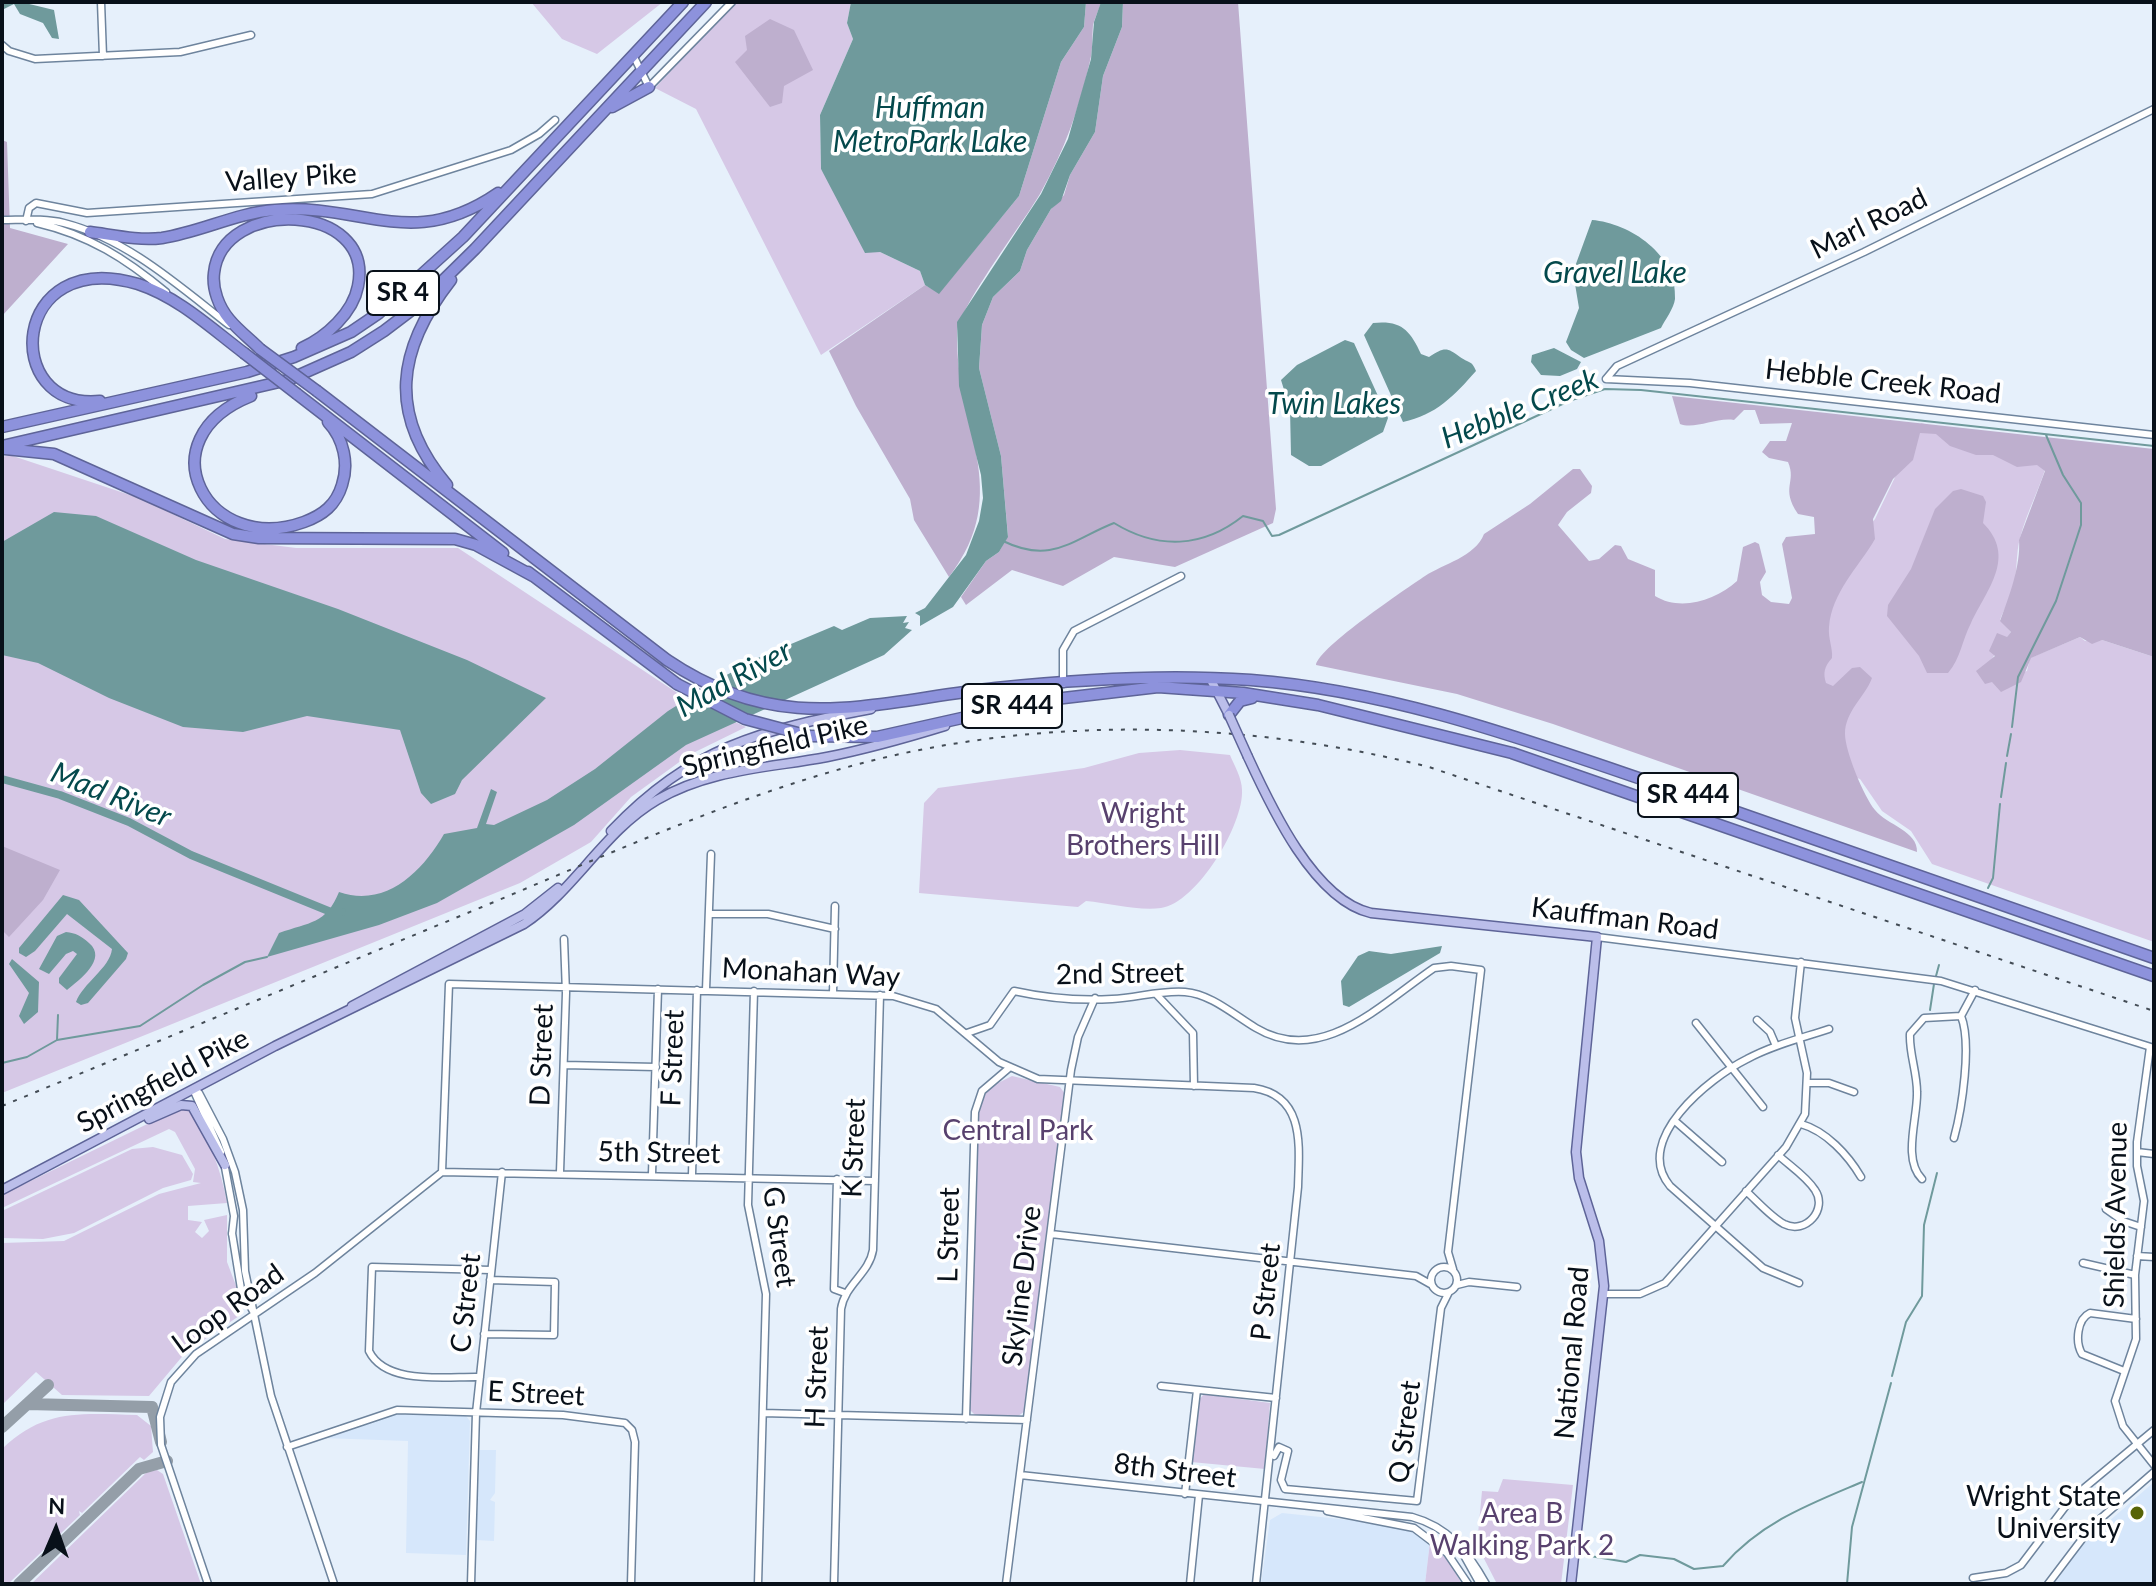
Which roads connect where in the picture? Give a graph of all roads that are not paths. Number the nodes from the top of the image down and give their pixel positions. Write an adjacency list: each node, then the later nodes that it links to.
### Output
1 (101, 2): 8 (street)
2 (683, 2): 7 (highway, SR 4)
3 (706, 2): 9 (highway, SR 4)
4 (732, 2): 10 (street)
5 (251, 35): 8 (street)
6 (2, 45): 8 (street)
7 (633, 55): 9 (street); 14 (highway, SR 4)
8 (103, 56)
9 (641, 71): 10 (street); 12 (highway, SR 4)
10 (649, 87): 12 (highway)
11 (2154, 109): 23 (street, Marl Road)
12 (600, 114): 18 (highway, SR 4)
13 (555, 120): 16 (street, Valley Pike)
14 (513, 182): 17 (highway); 22 (highway, SR 4)
15 (2, 220): 16 (street)
16 (26, 221): 17 (street); 20 (street)
17 (90, 232): 21 (street)
18 (475, 249): 24 (highway, SR 4); 31 (highway)
19 (31, 306): 20 (highway)
20 (185, 308): 26 (highway, SR 444, bridge)
21 (260, 349): 22 (highway); 31 (highway, SR 444, bridge)
22 (267, 365): 27 (highway, SR 4)
23 (1606, 379): 29 (street, Hebble Creek Road)
24 (288, 380): 26 (highway); 30 (highway, SR 4)
25 (37, 389): 27 (highway)
26 (297, 394): 32 (highway, SR 444)
27 (130, 400): 28 (highway, SR 4)
28 (2, 427)
29 (2154, 435)
30 (2, 448): 32 (highway)
31 (458, 499): 36 (highway, SR 444)
32 (533, 576): 39 (highway, SR 444, bridge)
33 (1181, 576): 35 (street)
34 (1210, 678): 35 (highway, SR 444); 37 (main road, Kauffman Road); 47 (highway, SR 444)
35 (1063, 684): 36 (highway, SR 444)
36 (974, 691): 60 (main road, Springfield Pike)
37 (1218, 691): 38 (highway, SR 444); 39 (highway, SR 444); 40 (main road, Kauffman Road)
38 (1337, 709): 40 (highway); 49 (highway, SR 444)
39 (995, 710): 60 (main road, Springfield Pike)
40 (1229, 715): 45 (main road, Kauffman Road, bridge)
41 (711, 854): 43 (street, F Street)
42 (835, 906): 44 (street)
43 (709, 914): 44 (street); 53 (street, F Street)
44 (835, 929): 56 (street)
45 (1597, 937): 48 (street, Kauffman Road); 123 (main road, National Road)
46 (564, 939): 50 (street, D Street)
47 (2154, 958)
48 (1801, 962): 54 (street, Kauffman Road); 66 (street)
49 (2154, 976)
50 (565, 987): 51 (street, Monahan Way); 69 (street, D Street); 88 (street, Monahan Way)
51 (658, 989): 52 (street, Monahan Way); 70 (street)
52 (697, 990): 53 (street, Monahan Way); 92 (street, F Street)
53 (706, 990): 55 (street, Monahan Way)
54 (1975, 990): 61 (street); 68 (street, Kauffman Road)
55 (754, 991): 56 (street, Monahan Way); 93 (street, G Street)
56 (833, 993): 58 (street, Monahan Way)
57 (1156, 994): 59 (street, 2nd Street); 75 (street); 106 (street, 2nd Street)
58 (880, 995): 65 (street, Monahan Way); 97 (street, K Street)
59 (1095, 998): 65 (street, 2nd Street); 73 (street, Skyline Drive)
60 (344, 1011): 76 (main road, Springfield Pike)
61 (1961, 1016): 82 (street); 96 (street)
62 (1757, 1020): 67 (street)
63 (1696, 1023): 71 (street)
64 (1829, 1029): 66 (street)
65 (967, 1033): 72 (street, Monahan Way)
66 (1799, 1039): 67 (street); 74 (street)
67 (1776, 1046): 71 (street)
68 (2152, 1048): 83 (street, Shields Avenue)
69 (564, 1065): 70 (street); 90 (street, D Street)
70 (656, 1067): 91 (street)
71 (1731, 1067): 78 (street); 79 (street)
72 (1009, 1068): 73 (street, Monahan Way); 136 (street, L Street)
73 (1070, 1082): 75 (street, Monahan Way); 105 (street, Skyline Drive)
74 (1808, 1083): 77 (street); 80 (street)
75 (1194, 1086): 109 (street, P Street)
76 (193, 1089): 81 (main road, Springfield Pike); 87 (street); 125 (street)
77 (1854, 1092)
78 (1763, 1107)
79 (1675, 1121): 86 (street); 103 (street)
80 (1801, 1124): 85 (street); 94 (street)
81 (108, 1136): 87 (main road); 98 (main road, Springfield Pike)
82 (1954, 1138)
83 (2137, 1152): 84 (street); 101 (street, Shields Avenue)
84 (2154, 1154)
85 (1778, 1155): 99 (street); 99 (street)
86 (1722, 1162)
87 (225, 1165): 125 (street)
88 (442, 1172): 89 (street, 5th Street); 125 (street, Loop Road)
89 (502, 1172): 90 (street, 5th Street); 111 (street, C Street)
90 (560, 1172): 91 (street, 5th Street)
91 (652, 1174): 92 (street, 5th Street)
92 (692, 1175): 93 (street, 5th Street)
93 (749, 1177): 95 (street, 5th Street); 134 (street, G Street)
94 (1861, 1177)
95 (837, 1179): 97 (street, 5th Street); 122 (street, H Street)
96 (1922, 1179)
97 (875, 1181): 122 (street, K Street)
98 (2, 1190)
99 (1746, 1191): 103 (street)
100 (2106, 1209): 104 (street)
101 (2143, 1209): 102 (street); 104 (street, Shields Avenue)
102 (2154, 1210)
103 (1716, 1226): 118 (street); 123 (street)
104 (2141, 1227): 107 (street, Shields Avenue)
105 (1051, 1234): 109 (street); 137 (street, Skyline Drive)
106 (1448, 1252): 112 (street); 113 (street)
107 (2137, 1256): 108 (street); 114 (street, Shields Avenue)
108 (2154, 1257)
109 (1292, 1261): 115 (street); 132 (street, P Street)
110 (2083, 1263): 114 (street)
111 (491, 1270): 116 (street, C Street); 129 (street)
112 (1436, 1270): 113 (street); 115 (street); 120 (street)
113 (1455, 1272): 117 (street); 121 (street)
114 (2135, 1275): 126 (street, Shields Avenue)
115 (1416, 1276): 120 (street)
116 (490, 1280): 127 (street, C Street); 127 (street)
117 (1469, 1282): 119 (street); 121 (street)
118 (1799, 1283)
119 (1517, 1287)
120 (1435, 1288): 121 (street); 124 (street, Q Street)
121 (1452, 1289): 124 (street, Q Street)
122 (845, 1293): 135 (street, H Street)
123 (1604, 1294): 161 (main road, National Road)
124 (1441, 1308): 141 (street, Q Street)
125 (254, 1313): 140 (street); 150 (street, Loop Road)
126 (2136, 1319): 128 (street, Shields Avenue); 128 (street)
127 (484, 1334): 129 (street, C Street)
128 (2124, 1371): 139 (street, Shields Avenue)
129 (480, 1377): 133 (street, C Street)
130 (1161, 1386): 131 (street)
131 (1197, 1390): 132 (street); 145 (street)
132 (1276, 1398): 141 (street, P Street)
133 (476, 1413): 140 (street, E Street); 152 (street, C Street); 153 (street, E Street)
134 (763, 1413): 135 (street); 154 (street, G Street)
135 (838, 1416): 136 (street); 155 (street, H Street)
136 (966, 1419): 137 (street)
137 (1027, 1420): 144 (street, Skyline Drive)
138 (2154, 1430): 139 (street)
139 (2137, 1444): 142 (street, Shields Avenue); 149 (street)
140 (287, 1447): 151 (street)
141 (1270, 1463): 147 (street, P Street)
142 (2154, 1465)
143 (2154, 1472): 162 (street)
144 (1020, 1475): 145 (street, 8th Street); 156 (street, Skyline Drive)
145 (1185, 1494): 146 (street, 8th Street)
146 (1199, 1495): 147 (street, 8th Street); 157 (street)
147 (1266, 1503): 148 (street, 8th Street); 158 (street, P Street)
148 (1324, 1510): 159 (street, 8th Street); 160 (street, 8th Street)
149 (1973, 1578)
150 (208, 1584)
151 (334, 1584)
152 (471, 1584)
153 (631, 1584)
154 (758, 1584)
155 (834, 1584)
156 (1006, 1584)
157 (1190, 1584)
158 (1256, 1584)
159 (1468, 1584)
160 (1485, 1584)
161 (1571, 1584)
162 (2048, 1584)

